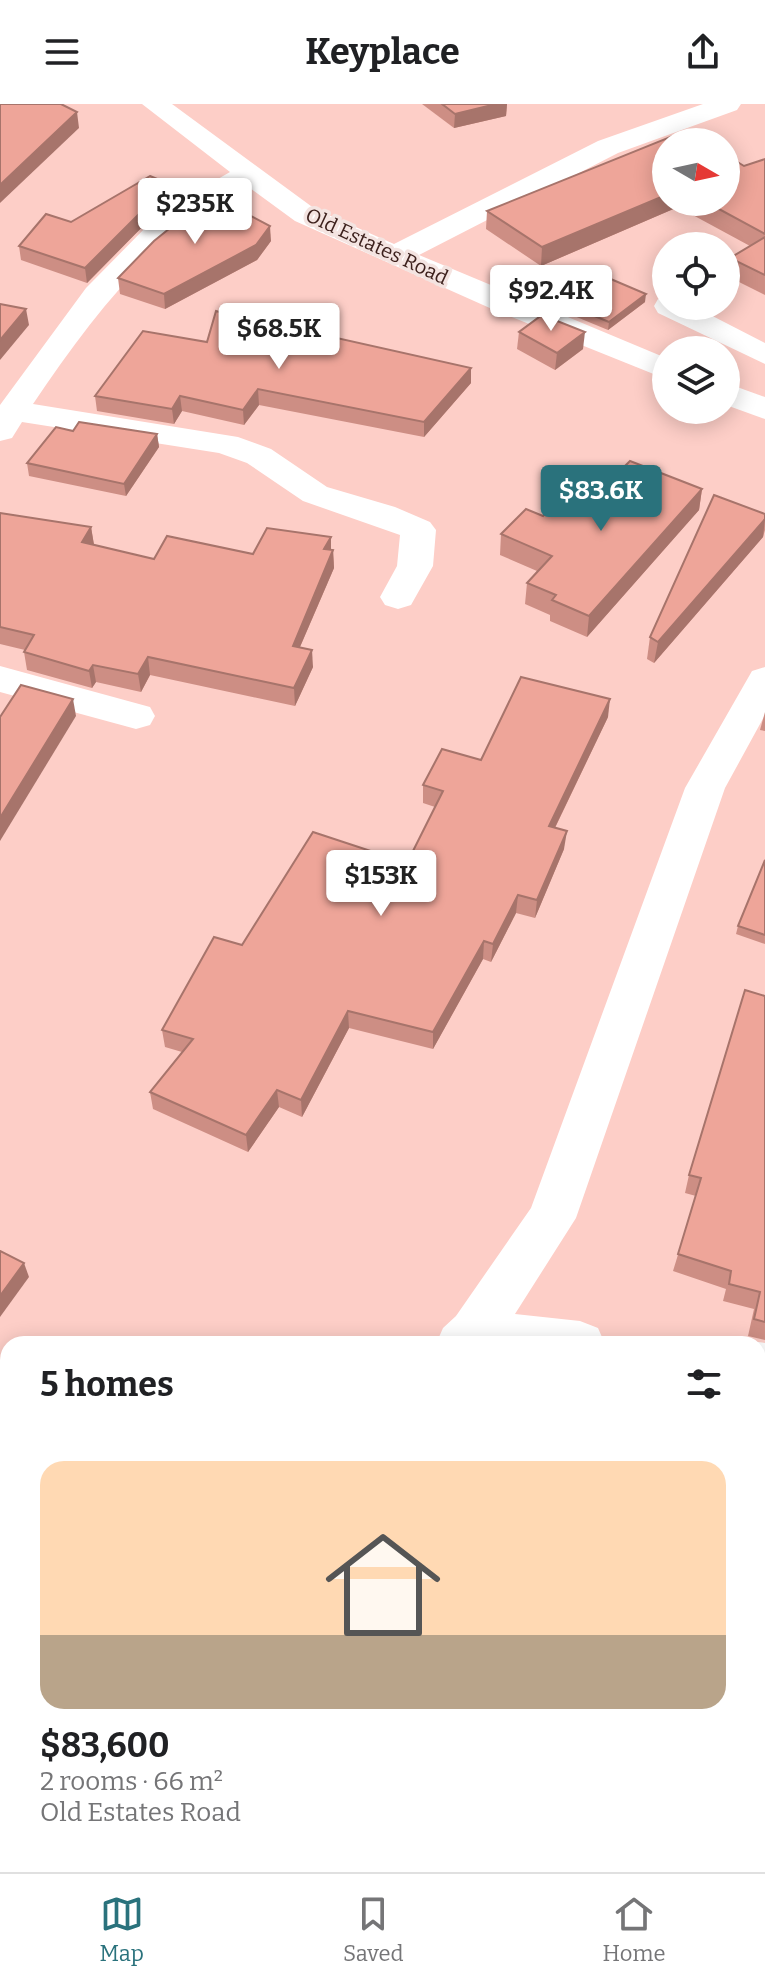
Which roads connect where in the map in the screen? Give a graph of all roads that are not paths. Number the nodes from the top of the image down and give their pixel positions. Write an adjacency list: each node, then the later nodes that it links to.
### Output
1 (155, 104): 3 (street, Old Estates Road)
2 (728, 104): 4 (street)
3 (248, 174): 4 (street, Old Estates Road); 8 (street)
4 (395, 255): 7 (street, Old Estates Road)
5 (697, 320): 6 (street)
6 (765, 355)
7 (652, 363)
8 (6, 421): 9 (street)
9 (398, 597)
10 (0, 679): 12 (street)
11 (765, 680): 13 (street)
12 (136, 716)
13 (468, 1336)

